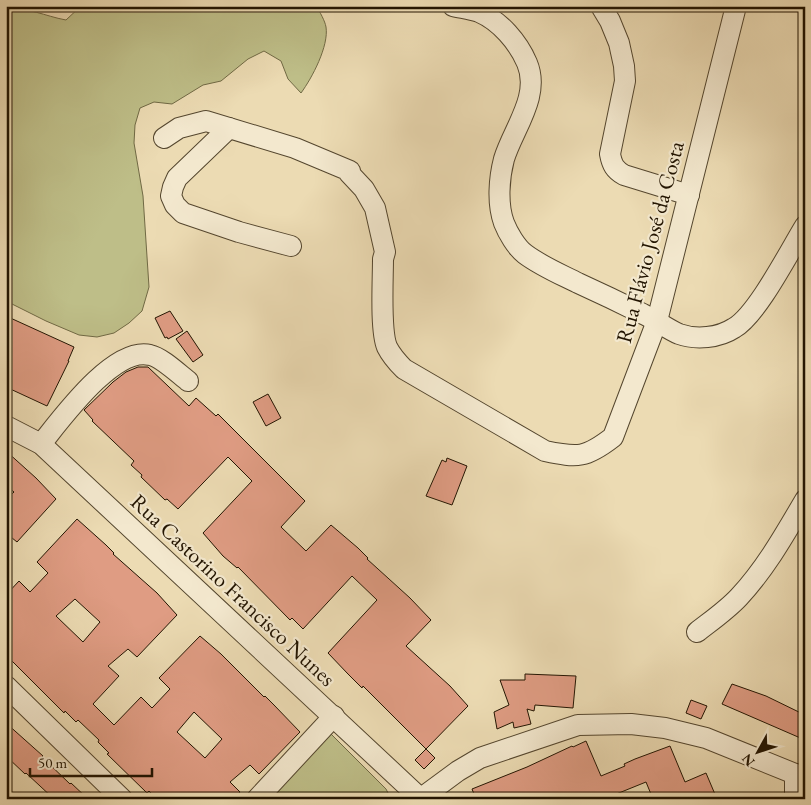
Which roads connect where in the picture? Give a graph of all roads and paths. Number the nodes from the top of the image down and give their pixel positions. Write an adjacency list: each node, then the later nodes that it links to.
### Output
1 (453, 6): 9 (street)
2 (601, 6): 6 (street)
3 (736, 6): 6 (street, Rua Flávio José da Costa)
4 (229, 128): 5 (street, Rua Flávio José da Costa); 8 (street); 9 (street, Rua Flávio José da Costa)
5 (164, 138)
6 (689, 195): 9 (street, Rua Flávio José da Costa)
7 (805, 226): 9 (street)
8 (291, 246)
9 (657, 321)
10 (188, 381): 12 (street)
11 (6, 426): 12 (street, Rua Castorino Francisco Nunes)
12 (41, 444): 16 (street, Rua Castorino Francisco Nunes)
13 (805, 500): 14 (street)
14 (697, 632)
15 (6, 686): 19 (street)
16 (334, 716): 18 (street, Rua Castorino Francisco Nunes); 20 (street)
17 (800, 776): 18 (street); 21 (street)
18 (428, 796)
19 (122, 799)
20 (257, 799)
21 (795, 799)

